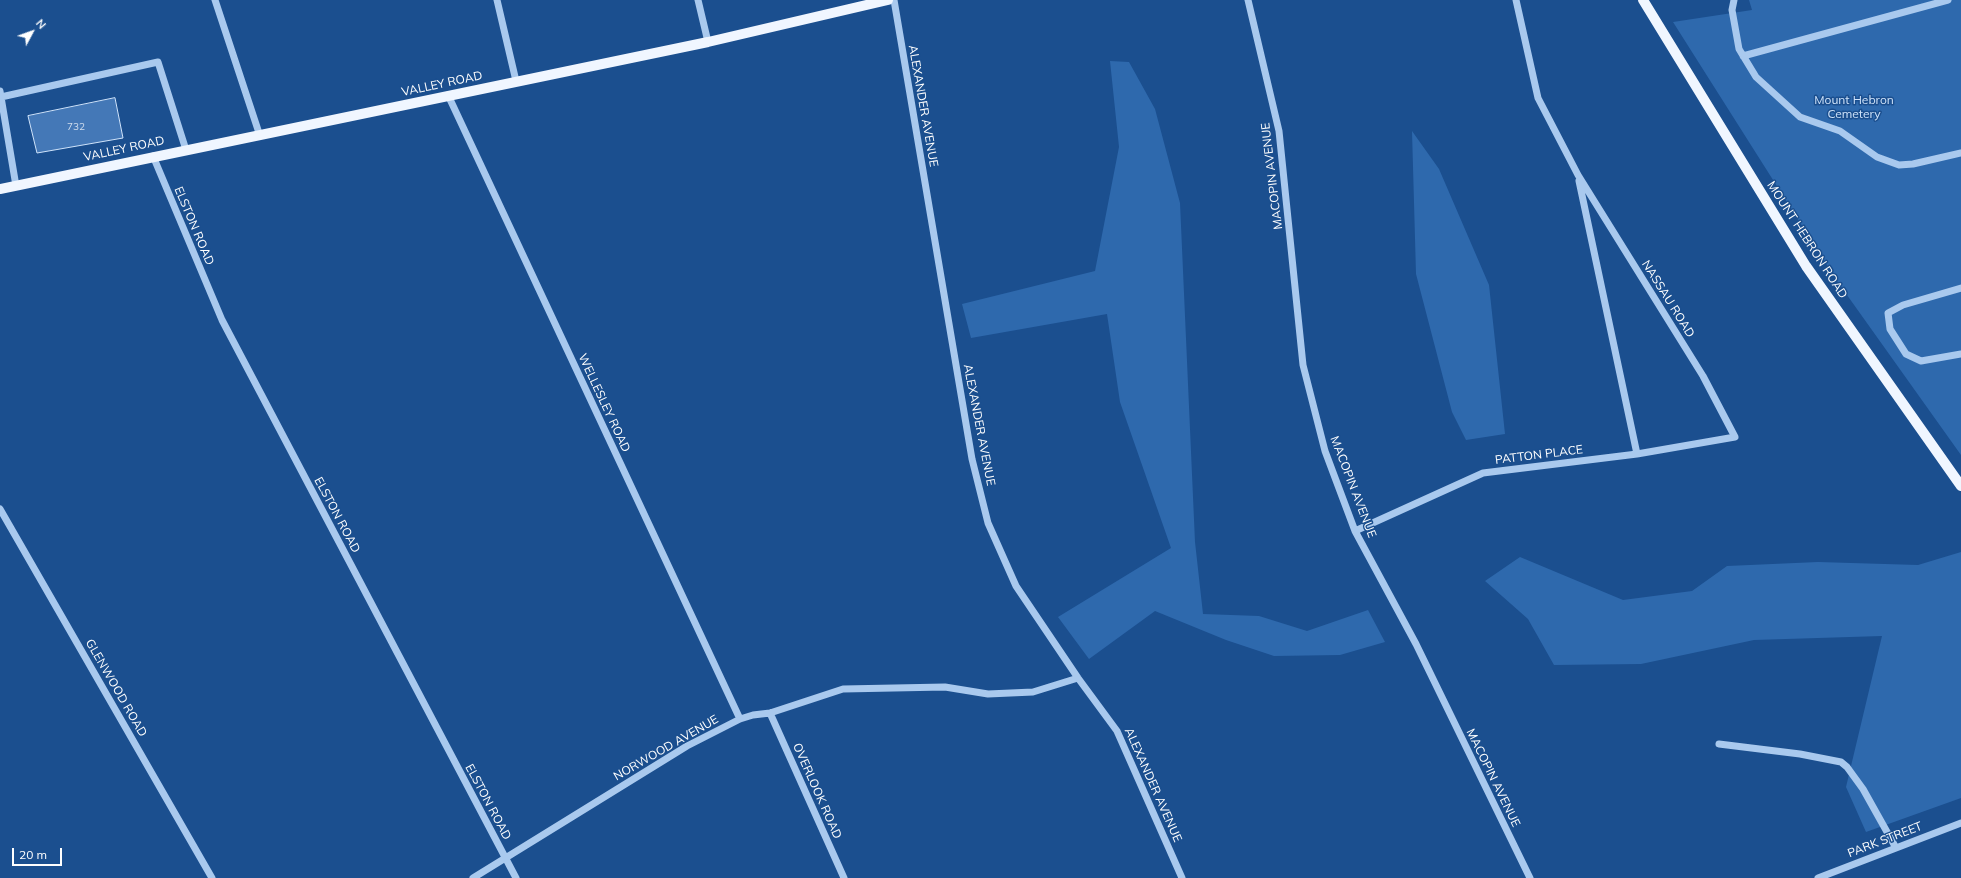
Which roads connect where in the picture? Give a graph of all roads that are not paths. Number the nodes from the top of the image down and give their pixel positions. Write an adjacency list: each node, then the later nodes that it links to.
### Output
1 (215, 0): 16 (street)
2 (498, 0): 13 (street)
3 (698, 0): 11 (street)
4 (888, 0): 11 (main road, VALLEY ROAD)
5 (894, 0): 30 (street, ALEXANDER AVENUE)
6 (1248, 0): 29 (street, MACOPIN AVENUE)
7 (1516, 0): 20 (street, NASSAU ROAD)
8 (1643, 0): 27 (main road, MOUNT HEBRON ROAD)
9 (1734, 0): 12 (street)
10 (1948, 0): 12 (street)
11 (708, 42): 13 (main road, VALLEY ROAD)
12 (1743, 56): 18 (street)
13 (516, 81): 15 (main road, VALLEY ROAD)
14 (0, 94): 17 (street); 21 (street)
15 (448, 95): 16 (main road, VALLEY ROAD); 32 (street, WELLESLEY ROAD)
16 (260, 136): 17 (main road, VALLEY ROAD)
17 (186, 150): 19 (main road, VALLEY ROAD)
18 (1961, 152)
19 (153, 156): 21 (main road, VALLEY ROAD); 36 (street, ELSTON ROAD)
20 (1578, 175): 25 (street, NASSAU ROAD); 26 (street, NASSAU ROAD)
21 (16, 186): 22 (main road, VALLEY ROAD)
22 (0, 189)
23 (1961, 288): 24 (street)
24 (1961, 354)
25 (1735, 437): 26 (street, PATTON PLACE)
26 (1637, 454): 29 (street, PATTON PLACE)
27 (1961, 486)
28 (0, 509): 37 (street, GLENWOOD ROAD)
29 (1355, 531): 42 (street, MACOPIN AVENUE)
30 (1078, 678): 31 (street, NORWOOD AVENUE); 41 (street, ALEXANDER AVENUE)
31 (770, 713): 32 (street, NORWOOD AVENUE); 40 (street, OVERLOOK ROAD)
32 (740, 719): 36 (street, NORWOOD AVENUE)
33 (1719, 744): 35 (street)
34 (1961, 823): 35 (street, PARK STREET)
35 (1896, 848): 43 (street, PARK STREET)
36 (505, 858): 38 (street, NORWOOD AVENUE); 39 (street, ELSTON ROAD)
37 (212, 878)
38 (473, 878)
39 (516, 878)
40 (844, 878)
41 (1182, 878)
42 (1530, 878)
43 (1818, 878)

